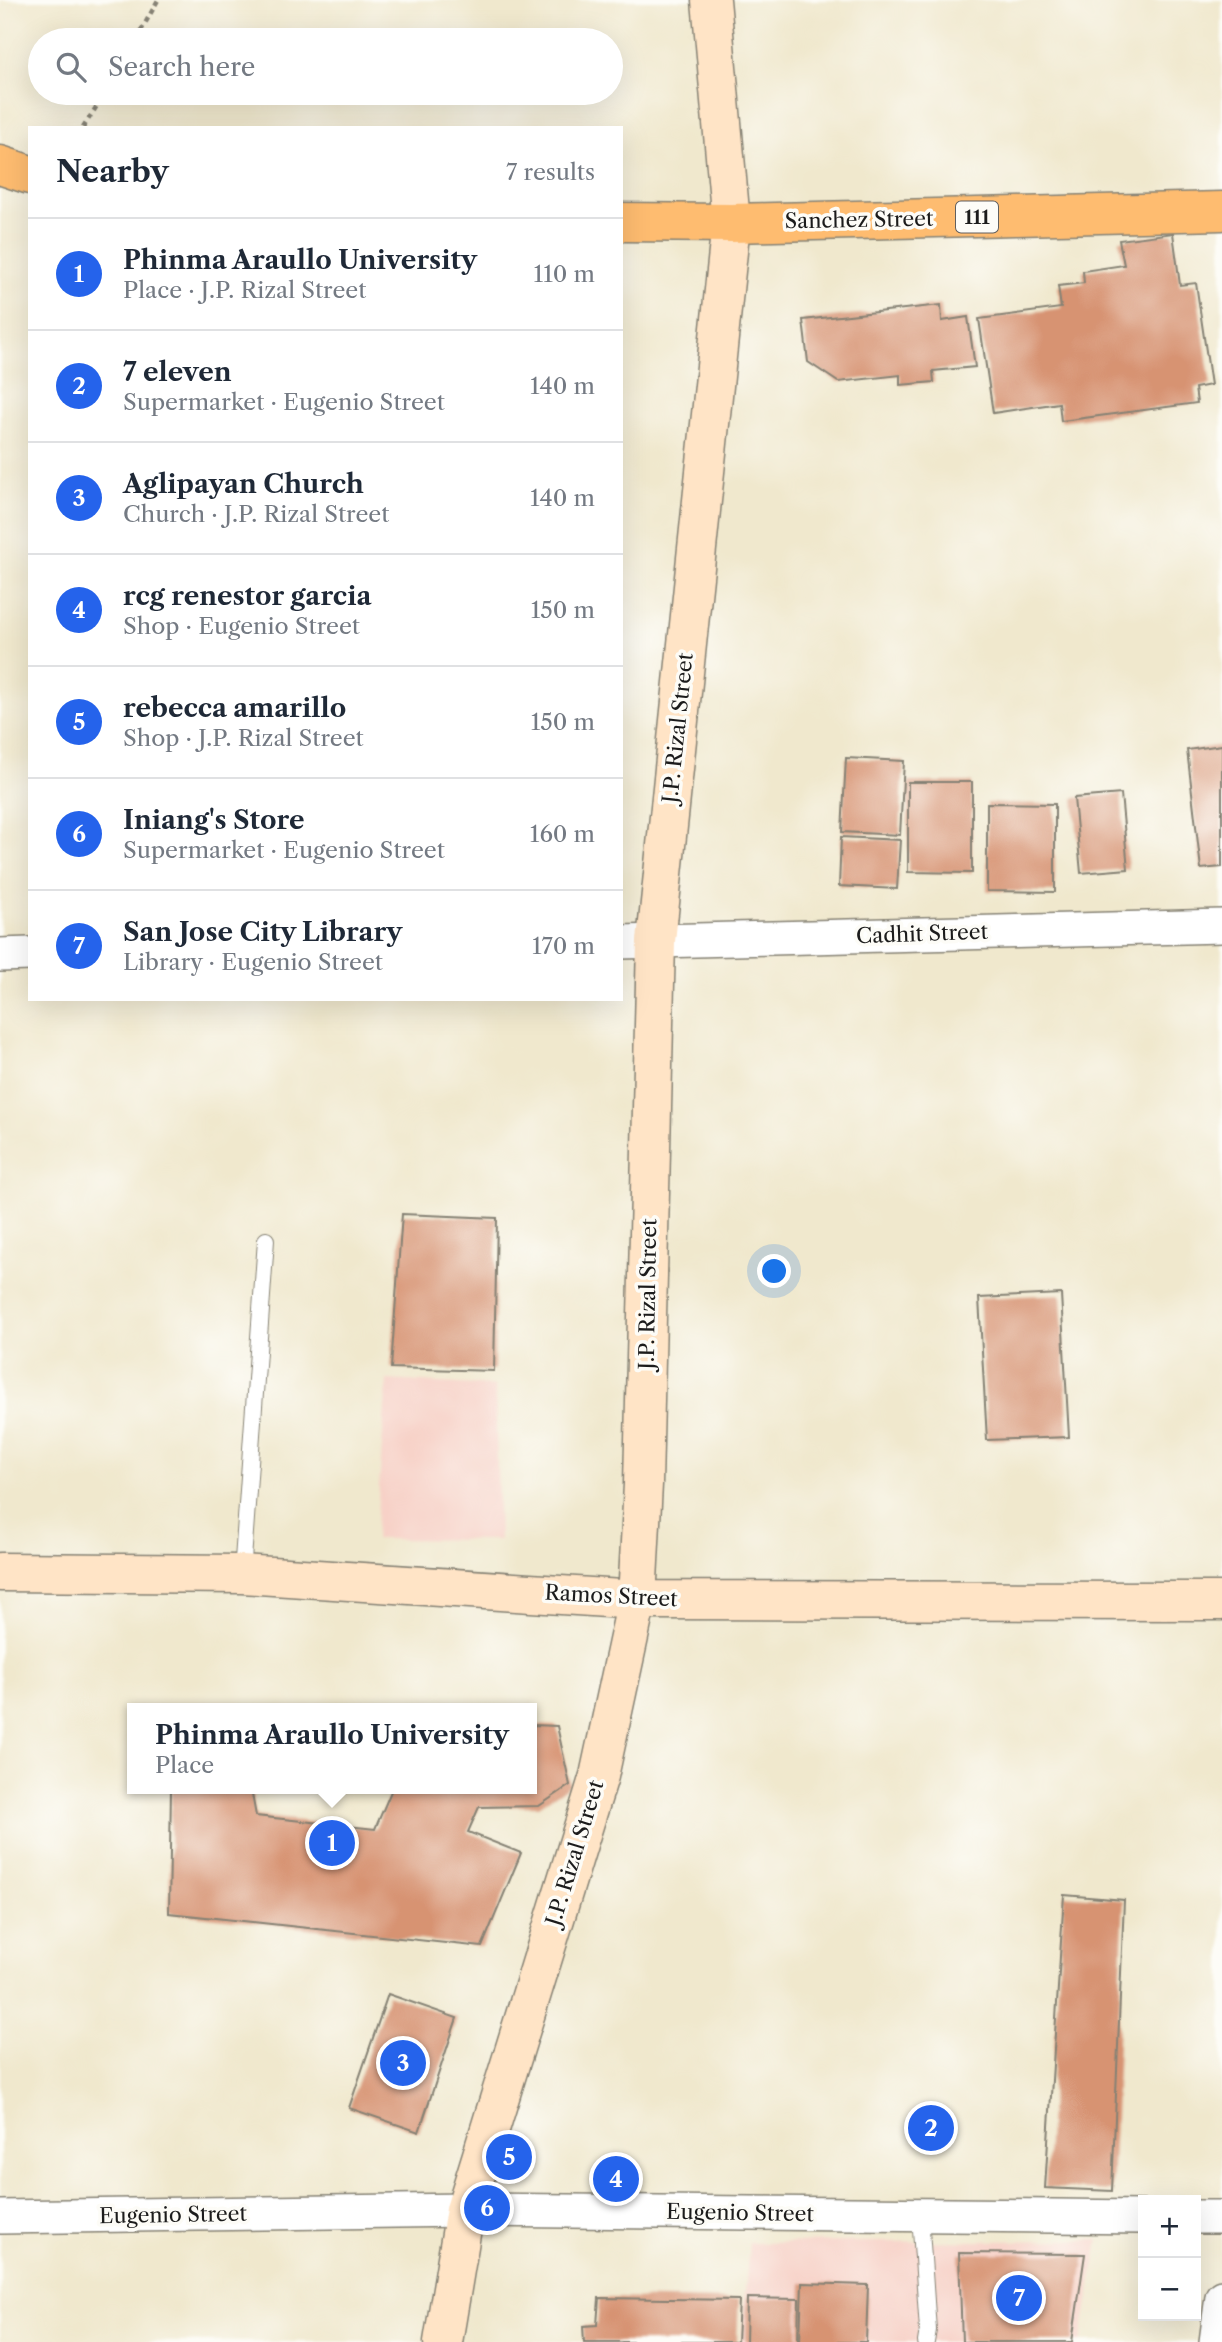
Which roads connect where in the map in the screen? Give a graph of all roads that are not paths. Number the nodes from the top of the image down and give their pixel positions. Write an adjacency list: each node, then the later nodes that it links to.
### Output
1 (711, 0): 6 (street, J.P. Rizal Street)
2 (0, 165): 3 (main road)
3 (28, 174)
4 (1222, 211): 6 (main road, Sanchez Street / 111)
5 (623, 222): 6 (main road, Sanchez Street / 111)
6 (731, 223): 8 (street, J.P. Rizal Street)
7 (1222, 926): 8 (street, Cadhit Street)
8 (639, 942): 14 (street, J.P. Rizal Street)
9 (28, 954): 10 (street)
10 (0, 955)
11 (266, 1240): 13 (lane)
12 (0, 1572): 13 (street, Ramos Street)
13 (243, 1574): 14 (street, Ramos Street)
14 (637, 1600): 15 (street, Ramos Street); 16 (street, J.P. Rizal Street)
15 (1222, 1601)
16 (465, 2210): 17 (street, Eugenio Street); 18 (street, Eugenio Street); 23 (street, J.P. Rizal Street)
17 (920, 2215): 19 (street, Eugenio Street); 24 (lane)
18 (0, 2217)
19 (1138, 2217)
20 (1201, 2217): 21 (street)
21 (1222, 2217)
22 (1222, 2297): 25 (street)
23 (443, 2342)
24 (926, 2342)
25 (1216, 2342)

